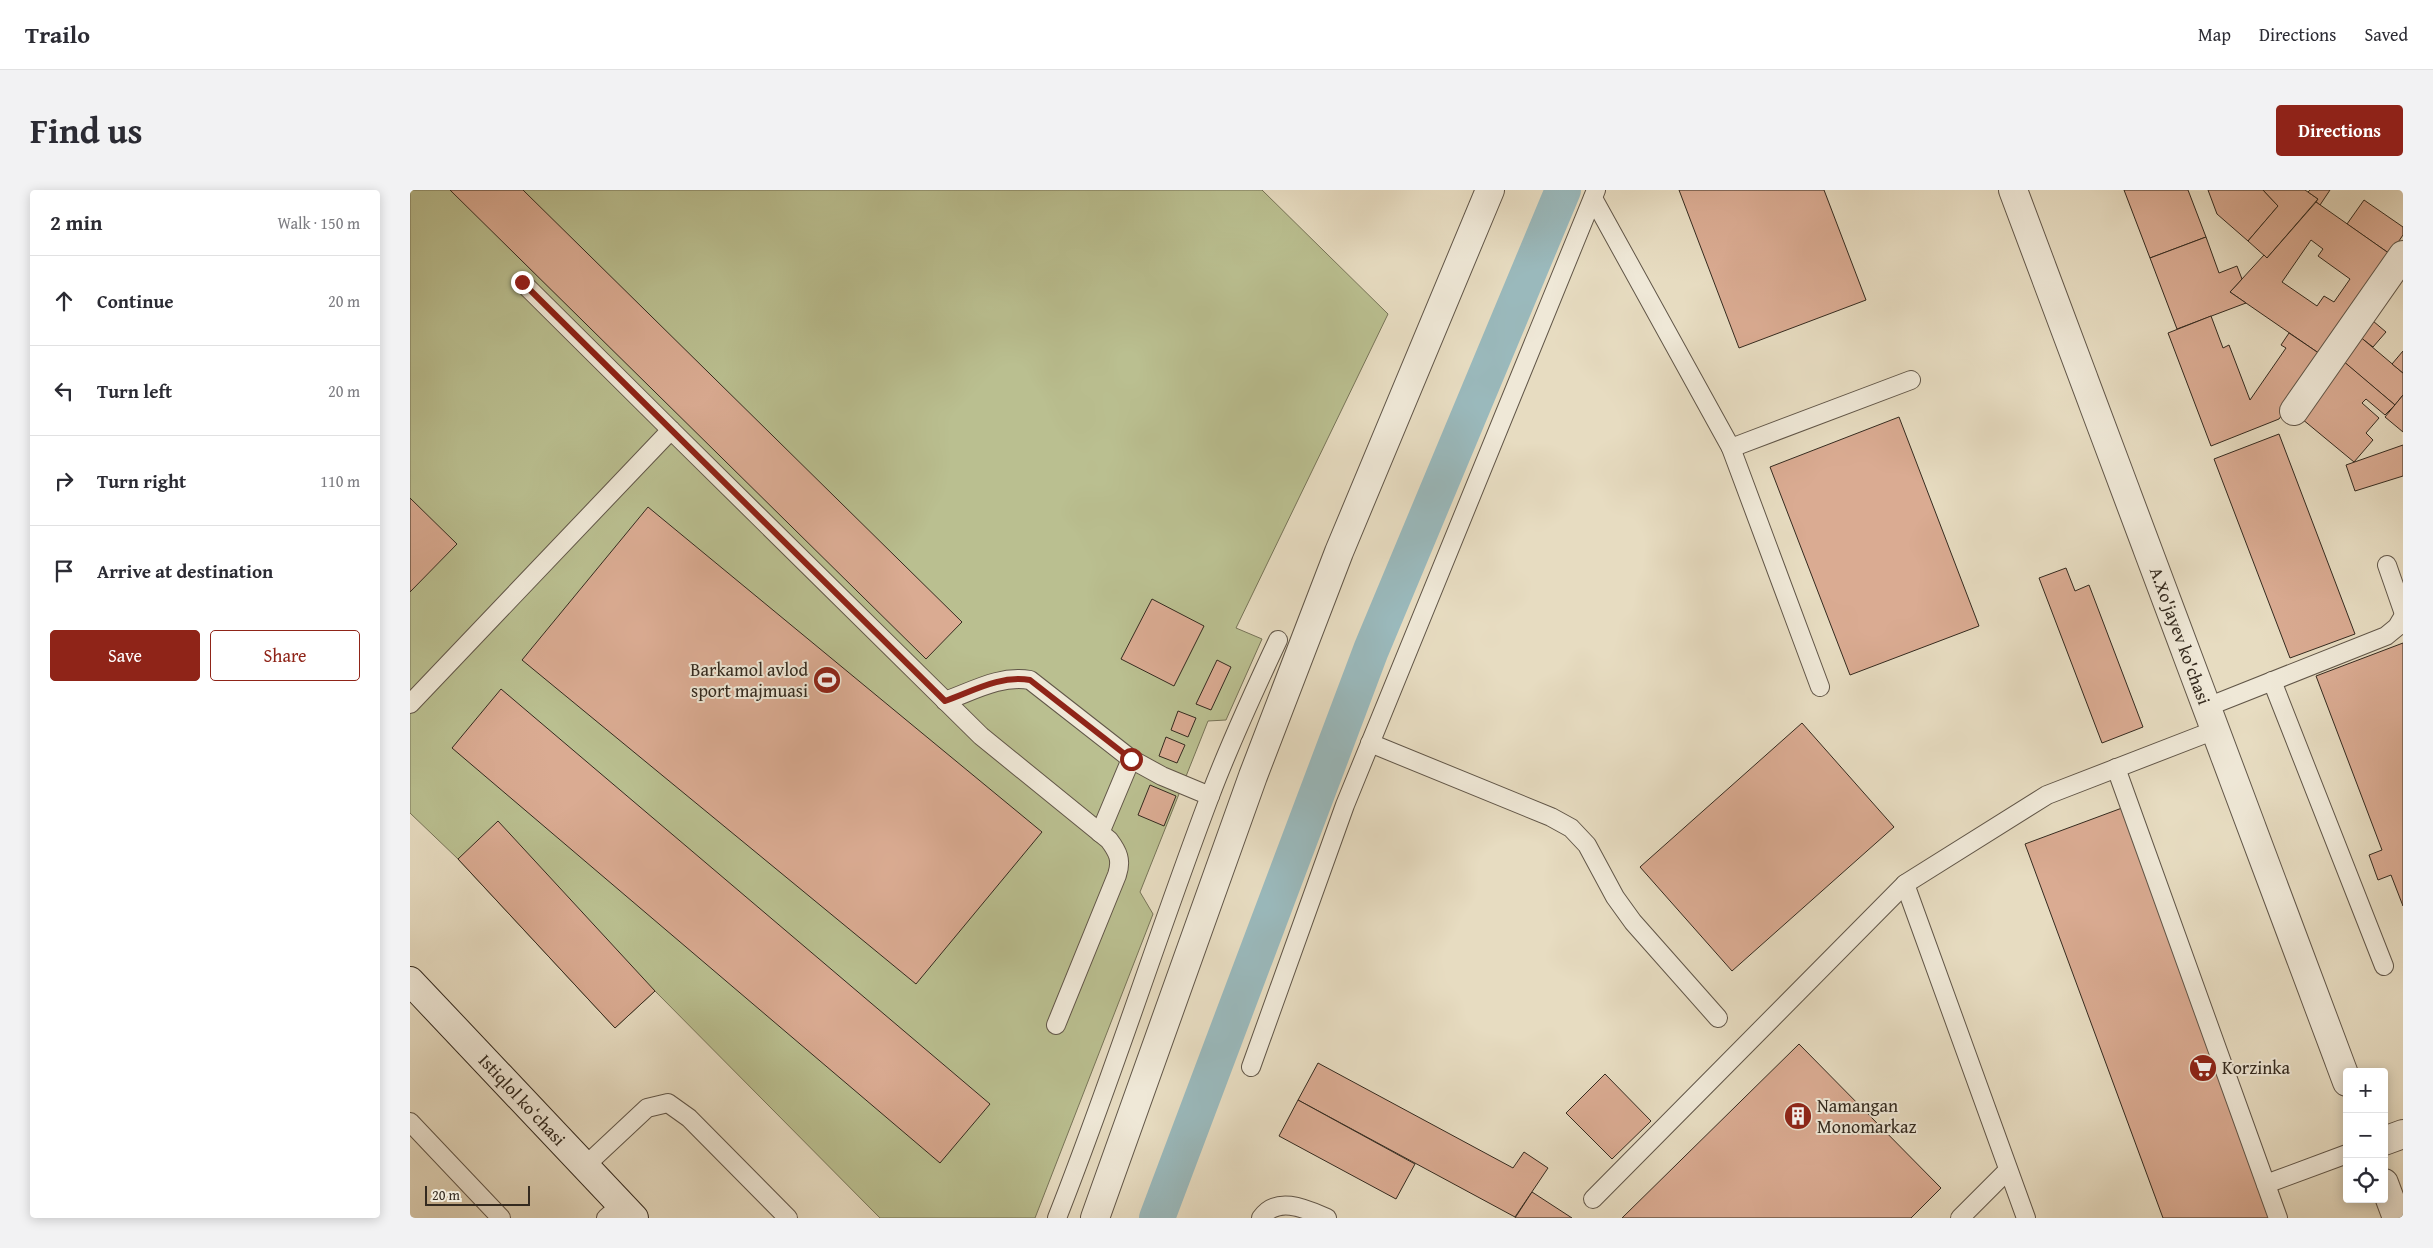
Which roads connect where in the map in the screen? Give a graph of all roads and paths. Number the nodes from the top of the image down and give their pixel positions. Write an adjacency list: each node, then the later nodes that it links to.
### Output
1 (1490, 190): 44 (street)
2 (2013, 190): 18 (street, A.Xo'jayev ko'chasi)
3 (1594, 194): 9 (lane); 19 (lane)
4 (2403, 255): 7 (street)
5 (522, 282): 8 (lane)
6 (1911, 380): 9 (lane)
7 (2294, 412)
8 (671, 430): 16 (lane); 17 (lane)
9 (1730, 448): 15 (lane)
10 (2387, 565): 11 (lane)
11 (2403, 611)
12 (2403, 617): 14 (lane)
13 (1278, 640): 22 (lane)
14 (2272, 681): 18 (lane); 25 (lane)
15 (1820, 687)
16 (945, 701): 20 (lane); 23 (lane)
17 (410, 704)
18 (2211, 718): 21 (lane); 30 (street, A.Xo'jayev ko'chasi)
19 (1370, 743): 27 (lane); 29 (lane)
20 (1131, 759): 22 (lane); 23 (lane)
21 (2116, 768): 24 (lane); 37 (lane)
22 (1210, 796): 43 (lane)
23 (1100, 833): 28 (lane)
24 (1905, 884): 36 (lane); 39 (lane)
25 (2384, 966)
26 (410, 981): 35 (street, Istiqlol koʻchasi)
27 (1718, 1018)
28 (1056, 1025)
29 (1251, 1067)
30 (2343, 1071)
31 (410, 1122): 41 (lane)
32 (2403, 1134): 33 (street)
33 (2388, 1140)
34 (2343, 1155): 37 (lane)
35 (585, 1166): 40 (street, Istiqlol koʻchasi); 42 (lane)
36 (2008, 1170): 47 (lane); 48 (lane)
37 (2266, 1184): 49 (lane)
38 (2388, 1192): 50 (street)
39 (1594, 1200)
40 (620, 1214)
41 (501, 1218)
42 (788, 1218)
43 (1057, 1218)
44 (1095, 1218)
45 (1261, 1218): 46 (lane)
46 (1327, 1218)
47 (1960, 1218)
48 (2026, 1218)
49 (2278, 1218)
50 (2398, 1218)

